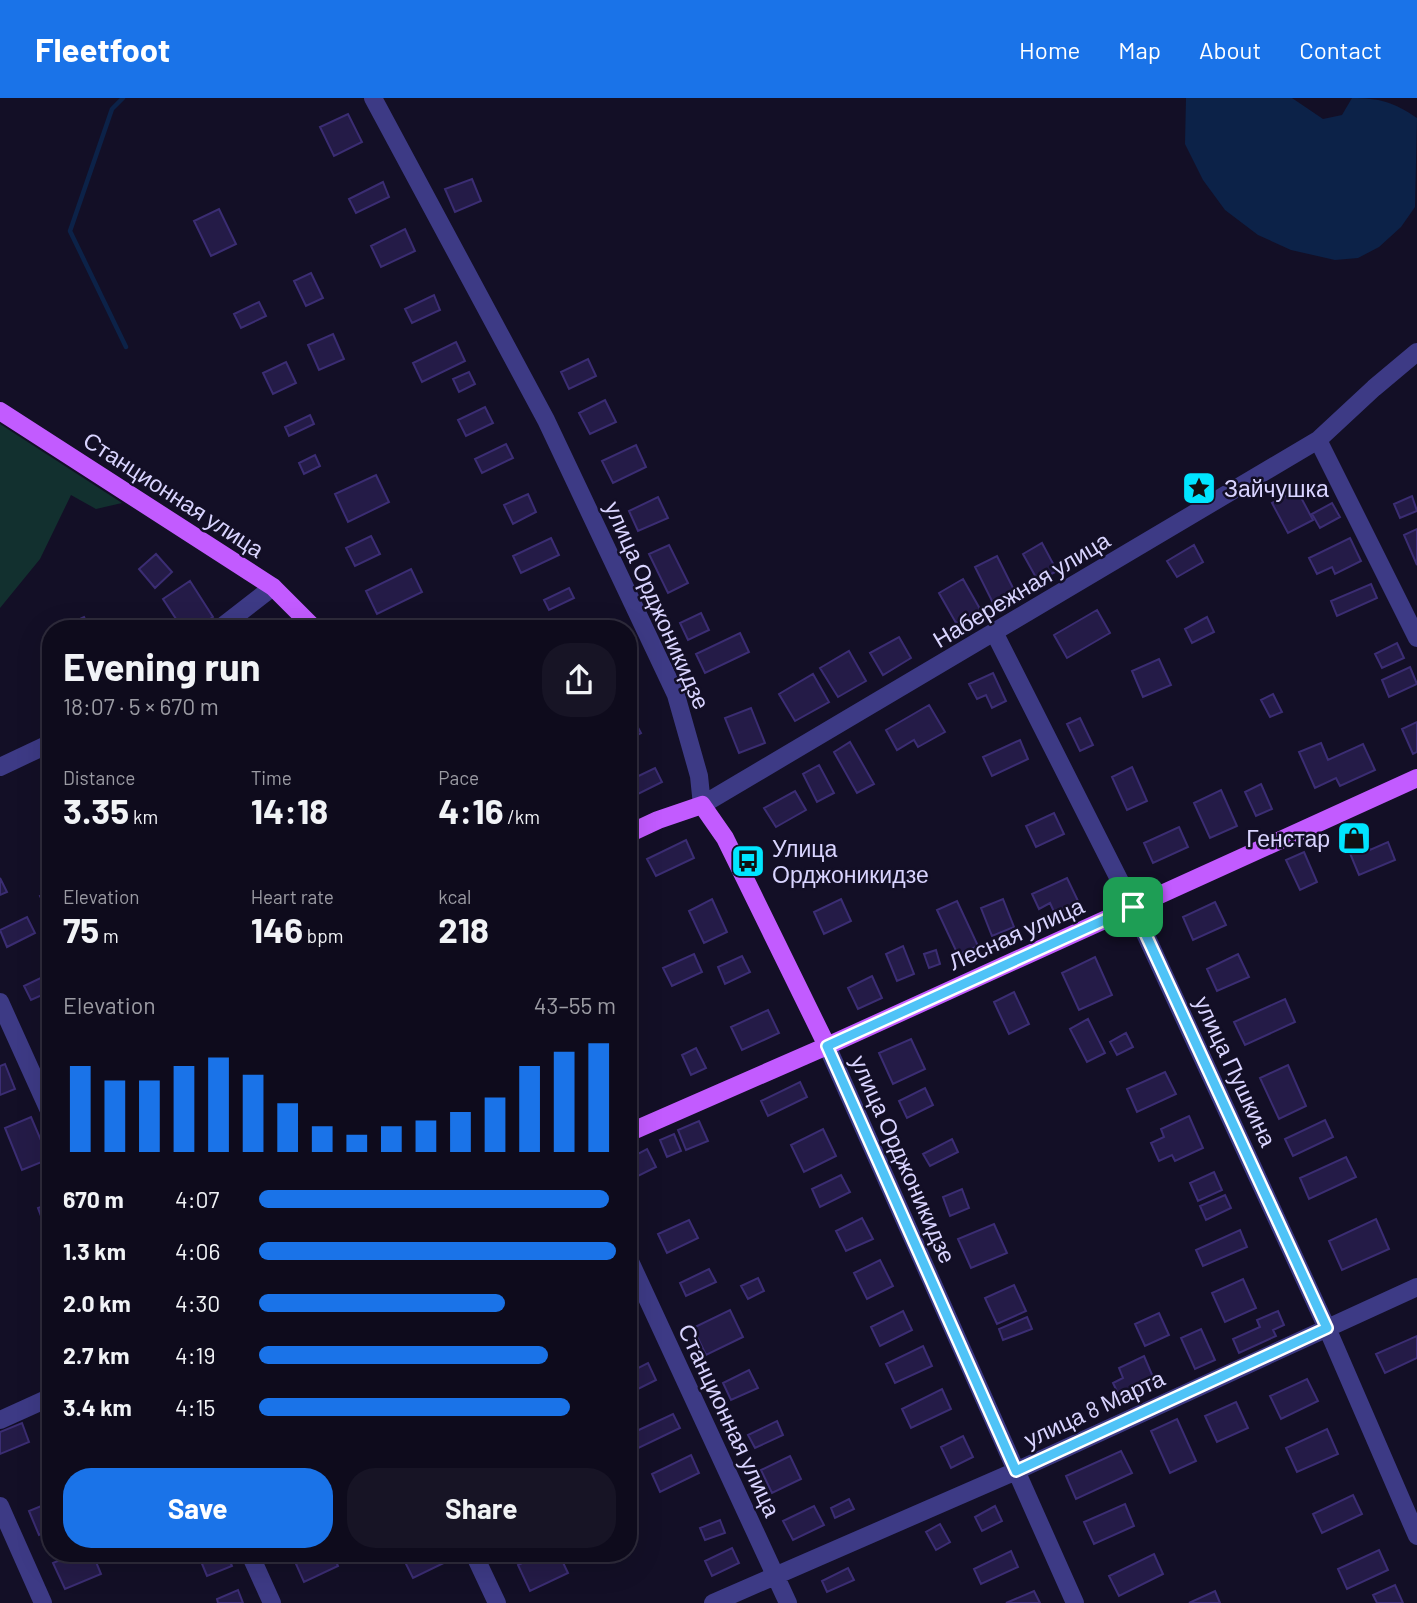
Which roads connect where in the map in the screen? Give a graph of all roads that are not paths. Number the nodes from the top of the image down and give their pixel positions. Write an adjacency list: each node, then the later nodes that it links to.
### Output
1 (373, 98): 13 (street, улица Орджоникидзе)
2 (1417, 352): 4 (street, Набережная улица)
3 (0, 411): 5 (main road, Станционная улица)
4 (1318, 440): 8 (street, Набережная улица); 9 (street)
5 (273, 587): 6 (street); 7 (main road, Станционная улица)
6 (230, 620)
7 (306, 620)
8 (995, 634): 13 (street, Набережная улица); 15 (street, улица Пушкина)
9 (1417, 638)
10 (42, 747): 11 (street)
11 (0, 766)
12 (1417, 778): 15 (main road, Лесная улица)
13 (702, 805): 14 (main road, Набережная улица); 17 (main road, улица Орджоникидзе)
14 (637, 830)
15 (1133, 907): 17 (main road, Лесная улица); 22 (street, улица Пушкина)
16 (0, 1002): 18 (street)
17 (827, 1046): 19 (main road, Лесная улица); 25 (street, улица Орджоникидзе)
18 (42, 1095)
19 (637, 1129)
20 (637, 1277): 30 (street, Станционная улица)
21 (1417, 1287): 22 (street, улица 8 Марта)
22 (1327, 1328): 25 (street, улица 8 Марта); 27 (street, улица Пушкина)
23 (42, 1400): 24 (street)
24 (0, 1420)
25 (1016, 1471): 30 (street, улица 8 Марта); 36 (street, улица Орджоникидзе)
26 (0, 1506): 31 (street)
27 (1417, 1536)
28 (254, 1562): 32 (street)
29 (478, 1562): 33 (street)
30 (775, 1576): 34 (street, улица 8 Марта); 35 (street, Станционная улица)
31 (43, 1603)
32 (272, 1603)
33 (497, 1603)
34 (713, 1603)
35 (788, 1603)
36 (1075, 1603)

